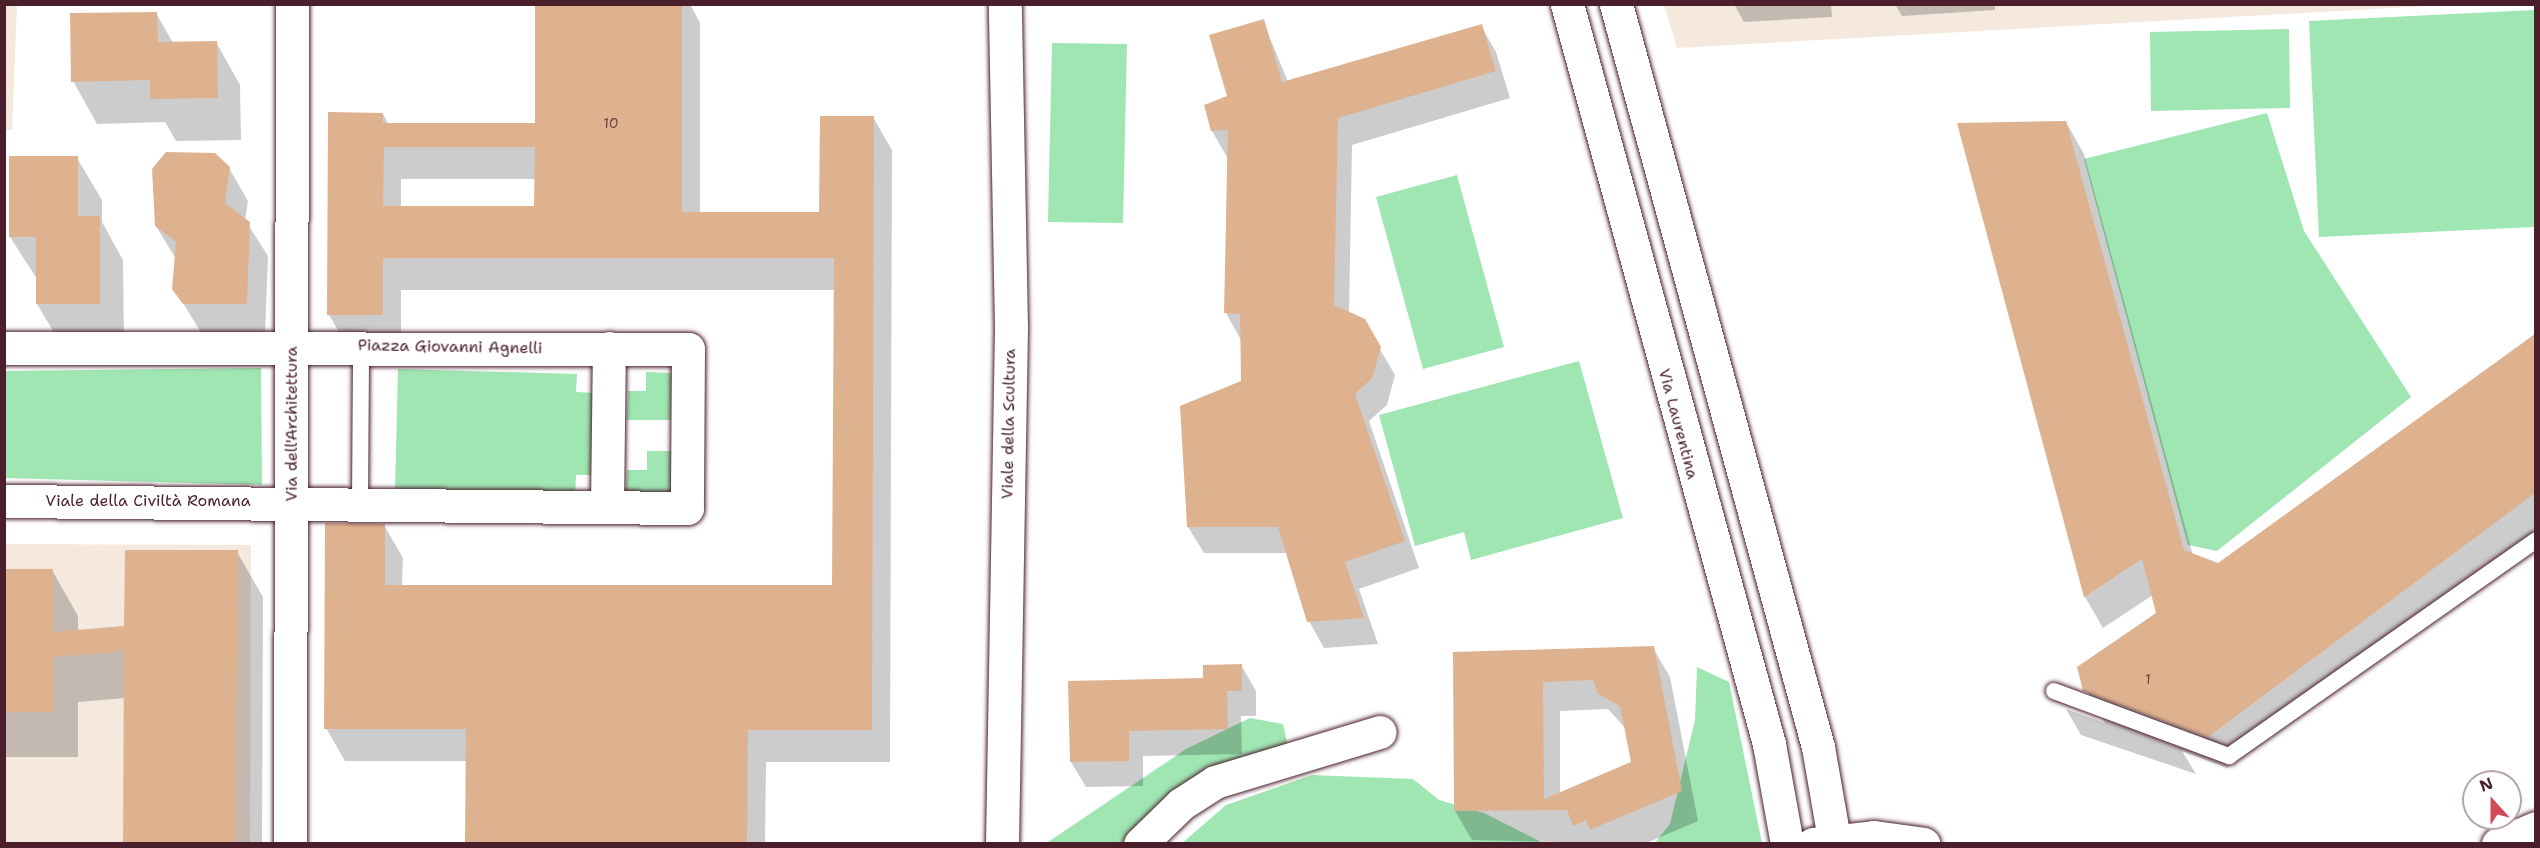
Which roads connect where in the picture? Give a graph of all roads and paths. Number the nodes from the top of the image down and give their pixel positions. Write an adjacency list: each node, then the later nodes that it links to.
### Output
1 (292, 4): 6 (street, Via dell'Architettura)
2 (1005, 4): 19 (street, Viale della Scultura)
3 (1567, 4): 21 (street, Via Laurentina)
4 (1616, 4): 17 (street)
5 (361, 346): 6 (street, Piazza Giovanni Agnelli); 8 (street, Piazza Giovanni Agnelli); 11 (lane)
6 (291, 347): 7 (street); 10 (street, Via dell'Architettura)
7 (4, 348)
8 (609, 348): 12 (street); 12 (street, Piazza Giovanni Agnelli)
9 (4, 501): 10 (street, Viale della Civiltà Romana)
10 (292, 501): 11 (street, Piazza Giovanni Agnelli); 18 (street, Via dell'Architettura)
11 (360, 502): 12 (street, Piazza Giovanni Agnelli)
12 (607, 506)
13 (2535, 540): 14 (lane)
14 (2054, 691)
15 (1380, 732): 20 (street)
16 (2535, 828): 23 (street)
17 (1827, 842): 22 (street)
18 (290, 843)
19 (1002, 843)
20 (1140, 843)
21 (1787, 843)
22 (1924, 843)
23 (2498, 843)

